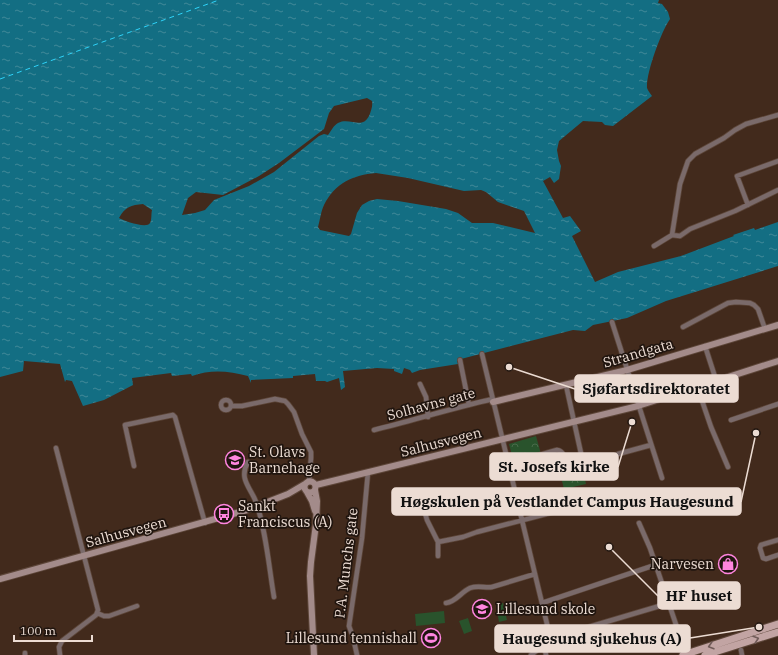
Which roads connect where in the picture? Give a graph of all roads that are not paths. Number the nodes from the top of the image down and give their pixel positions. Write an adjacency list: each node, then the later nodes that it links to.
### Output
1 (778, 116): 5 (street)
2 (778, 161): 4 (street)
3 (778, 190): 4 (street)
4 (748, 205): 5 (street)
5 (672, 235): 6 (street)
6 (654, 246)
7 (612, 322): 15 (street)
8 (778, 325): 10 (street, Strandgata)
9 (683, 326): 10 (street)
10 (764, 329): 11 (street, Strandgata)
11 (706, 346): 15 (street, Strandgata); 16 (street)
12 (482, 354): 20 (street)
13 (460, 360): 22 (street)
14 (778, 361): 16 (street, Salhusvegen)
15 (627, 370): 18 (street, Strandgata); 24 (street)
16 (716, 380): 19 (street, Salhusvegen)
17 (420, 384): 25 (street)
18 (566, 385): 20 (street, Strandgata); 27 (street)
19 (697, 386): 24 (street, Salhusvegen); 36 (street)
20 (493, 401): 22 (street, Solhavns gate); 29 (street)
21 (778, 404): 26 (street)
22 (469, 405): 25 (street, Solhavns gate)
23 (231, 406): 41 (street)
24 (638, 406): 27 (street, Salhusvegen); 30 (street)
25 (428, 417): 28 (street, Solhavns gate)
26 (731, 420)
27 (575, 422): 29 (street, Salhusvegen); 37 (street)
28 (374, 430)
29 (503, 439): 39 (street, Salhusvegen); 47 (street)
30 (651, 445): 32 (street); 40 (street)
31 (56, 448): 53 (street)
32 (618, 454)
33 (522, 460): 37 (street)
34 (248, 462): 44 (street)
35 (134, 466): 48 (street)
36 (728, 467)
37 (567, 468): 38 (street)
38 (562, 471)
39 (368, 472): 42 (street, Salhusvegen); 70 (street, P.A. Munchs gate)
40 (662, 478)
41 (307, 487): 42 (street, Salhusvegen); 42 (street); 44 (street, Salhusvegen); 46 (street)
42 (315, 487): 46 (street)
43 (589, 493): 47 (street)
44 (257, 507): 48 (street, Salhusvegen); 58 (street)
45 (425, 513): 51 (street)
46 (316, 516): 69 (street)
47 (522, 521): 51 (street); 56 (street)
48 (205, 523): 53 (street, Salhusvegen)
49 (639, 523): 55 (street)
50 (778, 540): 52 (street)
51 (438, 542): 54 (street)
52 (778, 554)
53 (83, 556): 57 (street, Salhusvegen); 63 (street)
54 (438, 556)
55 (655, 565): 60 (street); 73 (street)
56 (535, 574): 59 (street); 60 (street)
57 (0, 578)
58 (274, 598)
59 (446, 603)
60 (542, 603): 66 (street)
61 (663, 605): 66 (street)
62 (137, 606): 63 (street)
63 (97, 613): 68 (street)
64 (778, 624): 73 (main road, one-way to 73)
65 (778, 632): 74 (main road, one-way to 65)
66 (548, 636): 67 (street)
67 (544, 645): 71 (street); 72 (street)
68 (60, 655)
69 (314, 655)
70 (357, 655)
71 (531, 655)
72 (546, 655)
73 (685, 655)
74 (705, 655)

